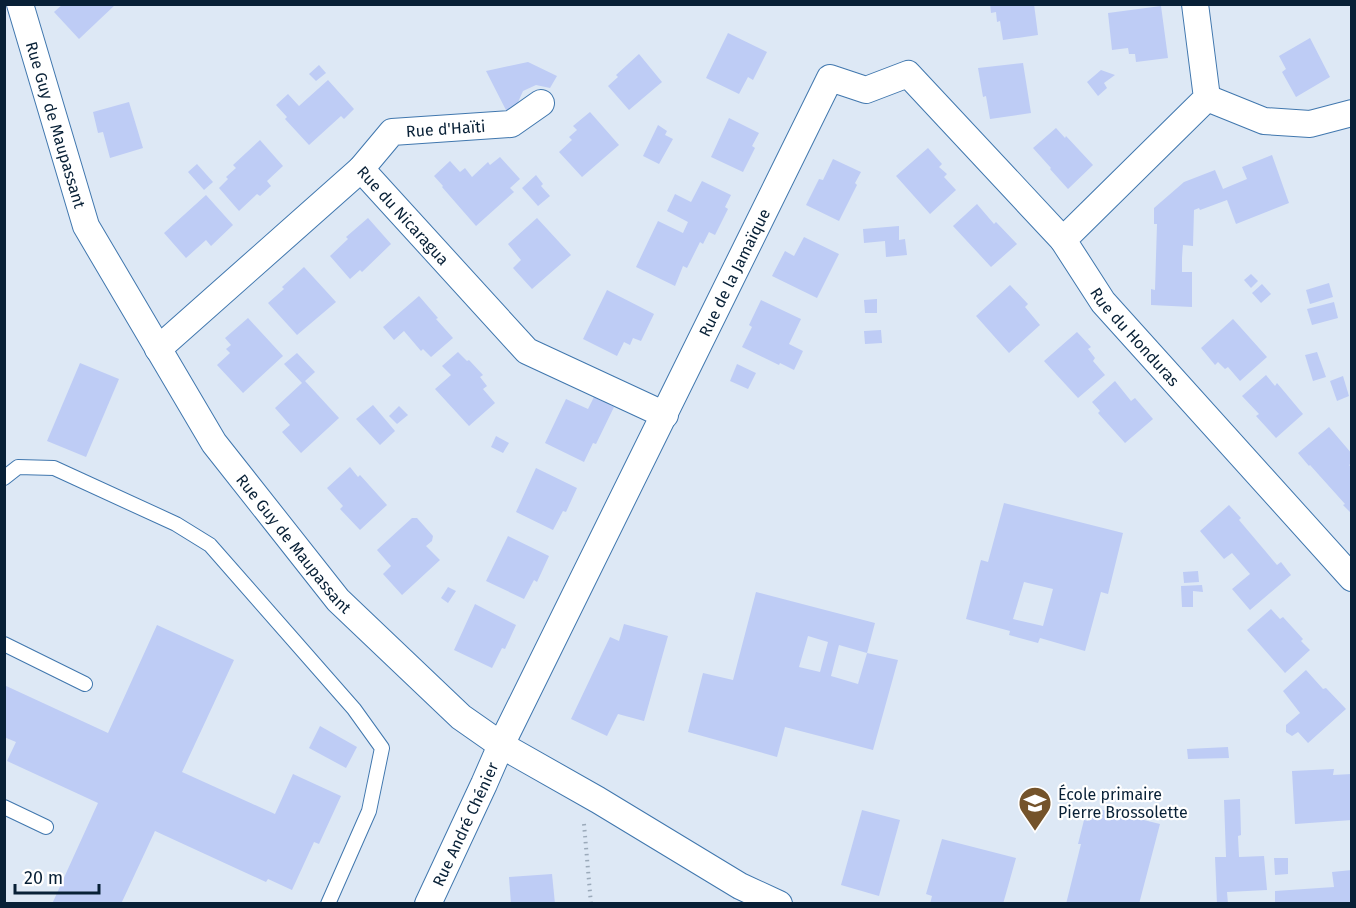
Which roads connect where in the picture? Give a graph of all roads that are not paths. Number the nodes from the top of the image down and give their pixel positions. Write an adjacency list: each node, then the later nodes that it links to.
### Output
1 (20, 4): 8 (street, Rue Guy de Maupassant)
2 (1195, 4): 3 (street)
3 (1207, 98): 5 (street); 7 (street)
4 (541, 103): 6 (street, Rue d'Haïti)
5 (1352, 113)
6 (361, 169): 8 (street, Rue du Nicaragua); 9 (street, Rue du Nicaragua)
7 (1063, 240): 9 (street, Rue de la Jamaïque); 11 (street, Rue du Honduras)
8 (158, 349): 14 (street, Rue Guy de Maupassant)
9 (665, 415): 14 (street, Rue de la Jamaïque)
10 (4, 478): 17 (lane)
11 (1352, 578)
12 (4, 644): 13 (lane)
13 (85, 684)
14 (501, 745): 18 (street, Rue André Chénier); 19 (street, Rue Guy de Maupassant)
15 (4, 807): 16 (lane)
16 (46, 827)
17 (328, 903)
18 (428, 903)
19 (779, 903)

